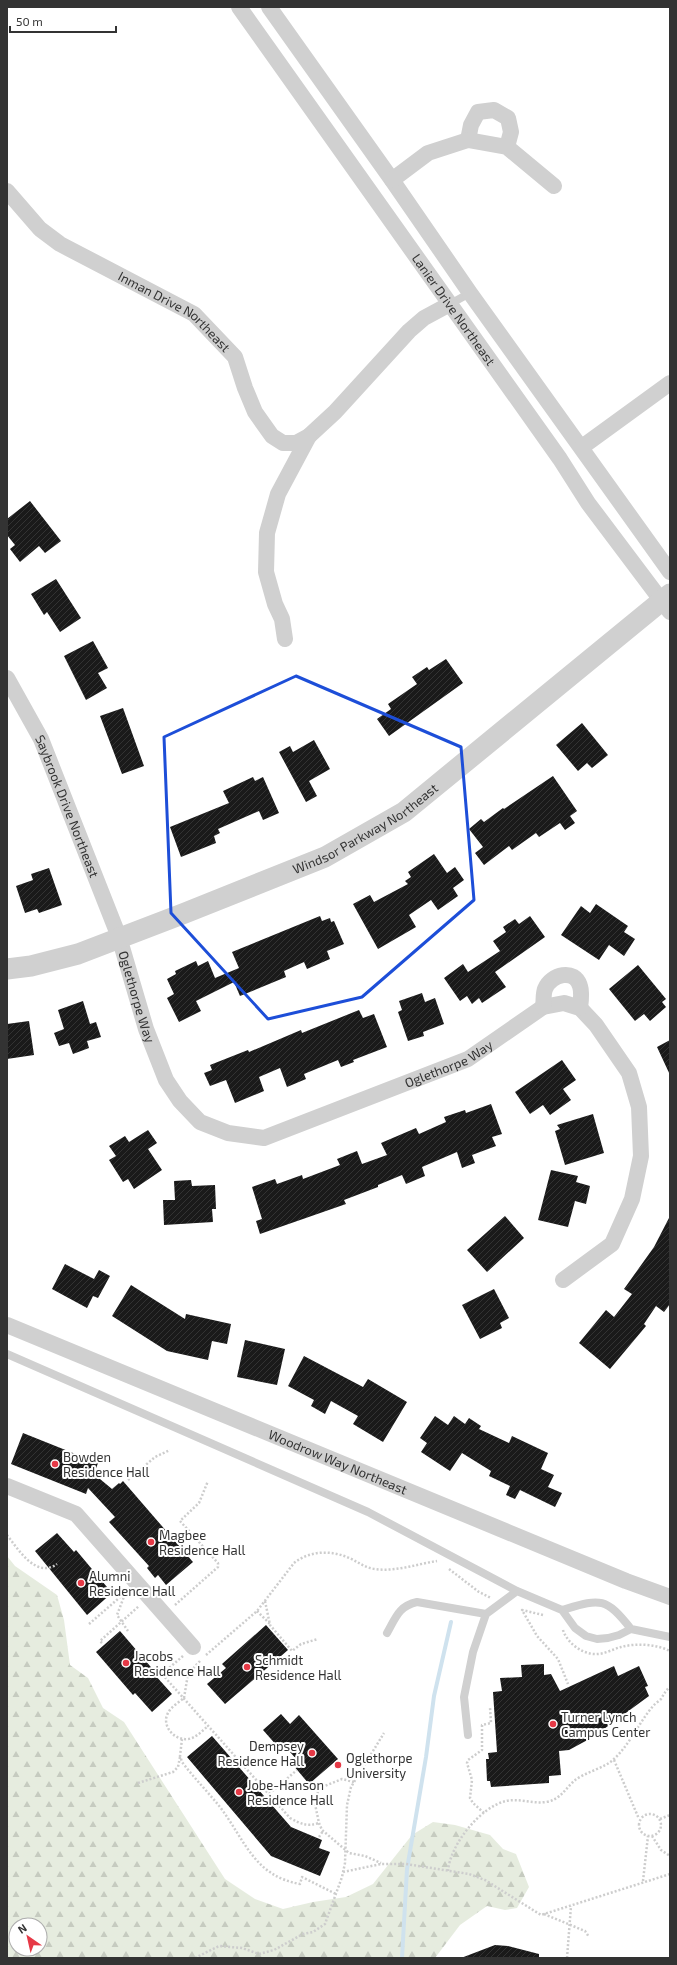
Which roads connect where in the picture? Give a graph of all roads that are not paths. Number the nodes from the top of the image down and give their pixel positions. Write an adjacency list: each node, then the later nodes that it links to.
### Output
1 (238, 7): 4 (street, Lanier Drive Northeast)
2 (268, 7): 3 (street, Lanier Drive Northeast)
3 (339, 106): 4 (street); 7 (street, Lanier Drive Northeast)
4 (318, 121): 11 (street, Lanier Drive Northeast)
5 (468, 140): 6 (street); 6 (street); 7 (street)
6 (507, 147): 8 (street)
7 (392, 180): 10 (street, Lanier Drive Northeast)
8 (554, 186)
9 (7, 191): 13 (street, Inman Drive Northeast)
10 (470, 294): 11 (lane); 14 (street, Lanier Drive Northeast)
11 (450, 304): 13 (street, Inman Drive Northeast); 16 (street, Lanier Drive Northeast)
12 (670, 383): 14 (street)
13 (308, 436): 17 (street)
14 (582, 447): 15 (street, Lanier Drive Northeast)
15 (670, 572)
16 (667, 602): 19 (street, Windsor Parkway Northeast)
17 (285, 640)
18 (7, 678): 19 (street, Saybrook Drive Northeast)
19 (119, 938): 20 (street, Windsor Parkway Northeast); 21 (street, Oglethorpe Way)
20 (7, 969)
21 (543, 1007): 22 (street, Oglethorpe Way); 22 (street)
22 (580, 1008): 23 (street)
23 (563, 1280)
24 (7, 1325): 28 (street, Woodrow Way Northeast)
25 (7, 1354): 27 (lane)
26 (7, 1486): 34 (street)
27 (516, 1591): 29 (lane); 30 (lane)
28 (670, 1596)
29 (562, 1610): 31 (lane); 31 (lane)
30 (486, 1614): 32 (lane); 35 (lane)
31 (631, 1629): 33 (lane)
32 (387, 1633)
33 (670, 1637)
34 (193, 1647)
35 (468, 1735)

